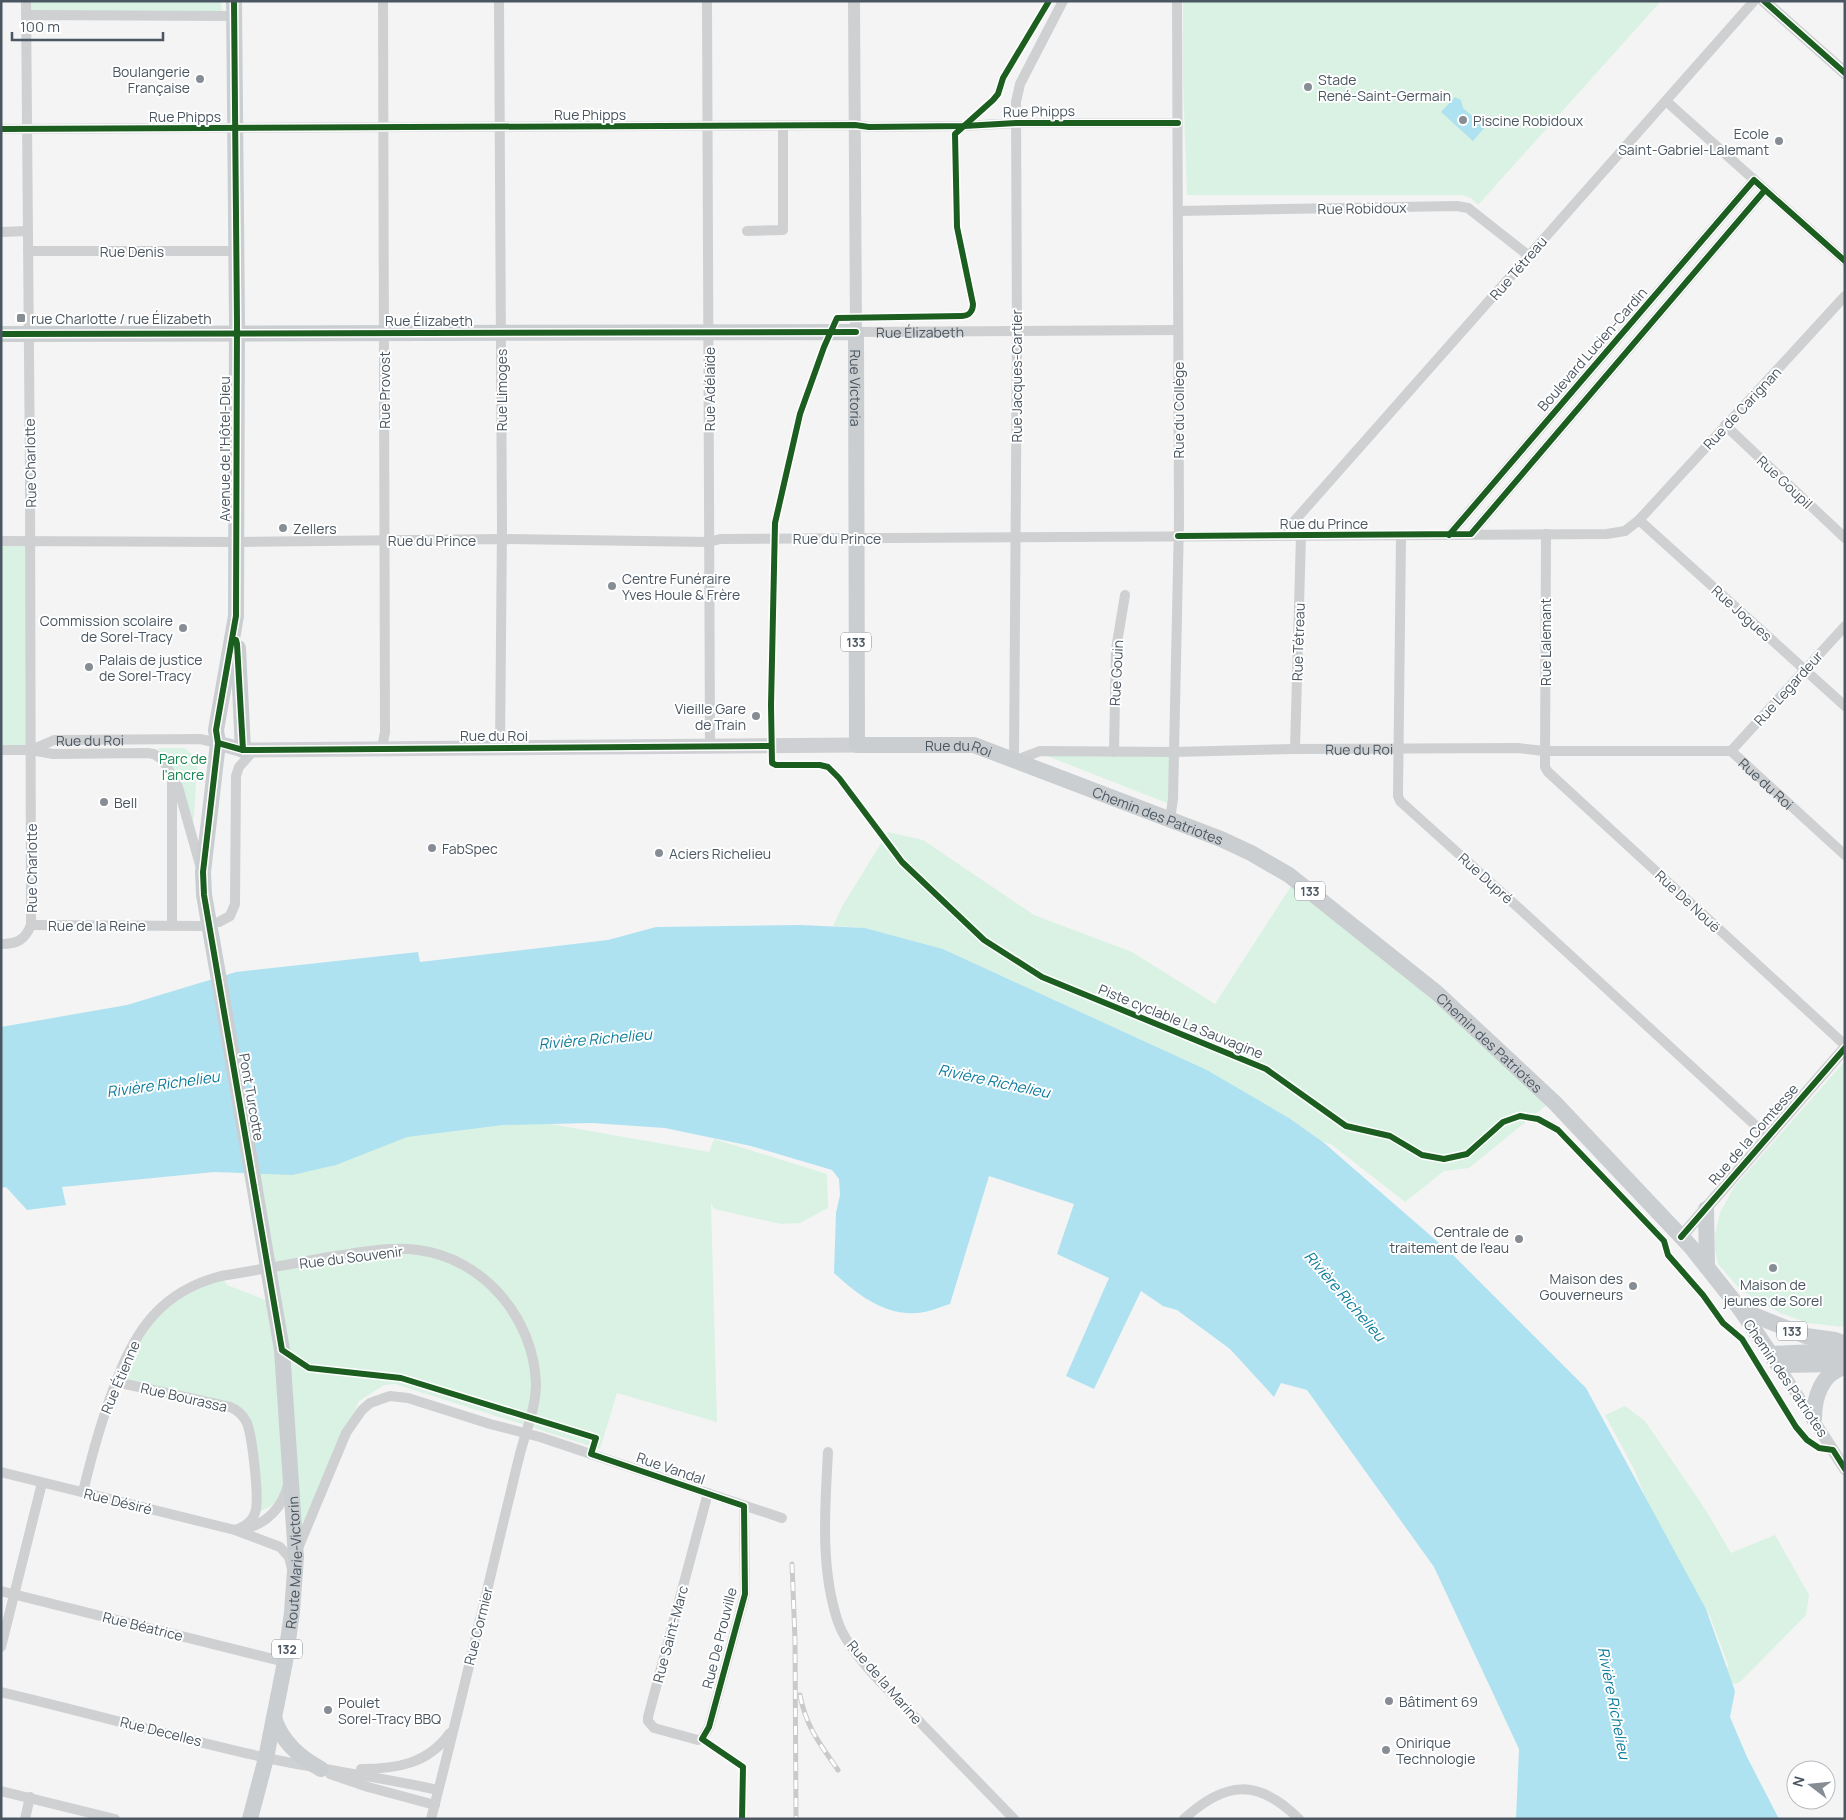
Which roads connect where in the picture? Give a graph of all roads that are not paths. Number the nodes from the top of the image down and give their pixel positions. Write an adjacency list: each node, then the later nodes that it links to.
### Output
1 (26, 1): 11 (street, Rue Charlotte)
2 (383, 1): 21 (street, Rue Provost)
3 (499, 1): 17 (street, Rue Limoges)
4 (707, 1): 18 (street, Rue Adélaïde)
5 (854, 1): 16 (street, Rue Victoria)
6 (1063, 1): 15 (street, Rue Jacques-Cartier)
7 (1177, 1): 14 (street, Rue du Collège)
8 (1754, 1): 13 (street, Rue Tétreau)
9 (1764, 1): 12 (street)
10 (234, 9): 11 (street); 20 (main road, Avenue de l'Hôtel-Dieu / 132)
11 (26, 14): 23 (street, Rue Charlotte)
12 (1845, 72)
13 (1666, 101): 24 (street); 32 (street, Rue Tétreau)
14 (1178, 122): 15 (street, Rue Phipps); 26 (street, Rue du Collège)
15 (1016, 123): 16 (street, Rue Phipps); 43 (street, Rue Jacques-Cartier)
16 (855, 125): 19 (street, Rue Phipps); 42 (street, Rue Victoria)
17 (499, 126): 18 (street, Rue Phipps); 21 (street, Rue Phipps); 40 (street, Rue Limoges)
18 (708, 126): 19 (street, Rue Phipps); 41 (street, Rue Adélaïde)
19 (783, 126): 27 (street)
20 (235, 128): 21 (street, Rue Phipps); 23 (street, Rue Phipps); 31 (main road, Avenue de l'Hôtel-Dieu / 132)
21 (383, 128): 39 (street, Rue Provost)
22 (1, 129): 23 (street, Rue Phipps)
23 (27, 129): 29 (street, Rue Charlotte)
24 (1754, 180): 25 (street); 34 (street, Boulevard Lucien-Cardin)
25 (1765, 190): 33 (street); 35 (street, Boulevard Lucien-Cardin)
26 (1178, 211): 32 (street, Rue Robidoux); 38 (street, Rue du Collège)
27 (747, 231)
28 (1, 232): 29 (street)
29 (28, 232): 30 (street, Rue Charlotte)
30 (28, 251): 31 (street, Rue Denis); 46 (street, Rue Charlotte)
31 (236, 251): 44 (main road, Avenue de l'Hôtel-Dieu / 132)
32 (1529, 256): 56 (street, Rue Tétreau)
33 (1845, 261)
34 (1676, 270): 35 (street); 47 (street, Boulevard Lucien-Cardin)
35 (1688, 280): 48 (street, Boulevard Lucien-Cardin)
36 (1845, 296): 37 (street, Rue de Carignan)
37 (1841, 307): 49 (street, Rue de Carignan)
38 (1178, 330): 43 (street, Rue Élizabeth); 59 (street, Rue du Collège)
39 (384, 332): 40 (main road, Rue Élizabeth); 44 (main road, Rue Élizabeth); 64 (street, Rue Provost)
40 (501, 332): 41 (main road, Rue Élizabeth); 63 (street, Rue Limoges)
41 (709, 332): 42 (main road, Rue Élizabeth); 68 (street, Rue Adélaïde)
42 (856, 332): 43 (street, Rue Élizabeth); 61 (main road, Rue Victoria / 133)
43 (1017, 332): 60 (street, Rue Jacques-Cartier)
44 (237, 333): 46 (main road, Rue Élizabeth); 67 (main road, Avenue de l'Hôtel-Dieu / 132)
45 (1, 334): 46 (main road, Rue Élizabeth)
46 (29, 334): 66 (street, Rue Charlotte)
47 (1605, 353): 48 (street, Boulevard Lucien-Cardin); 50 (street, Boulevard Lucien-Cardin)
48 (1617, 363): 51 (street, Boulevard Lucien-Cardin)
49 (1725, 426): 52 (street, Rue de Carignan); 62 (street, Rue Goupil)
50 (1542, 427): 51 (street); 53 (street, Boulevard Lucien-Cardin)
51 (1553, 437): 54 (street, Boulevard Lucien-Cardin)
52 (1639, 520): 55 (street, Rue du Prince); 72 (street, Rue Jogues)
53 (1448, 534): 54 (street, Rue du Prince); 58 (street, Rue du Prince)
54 (1471, 534): 55 (street, Rue du Prince)
55 (1546, 534): 84 (street, Rue Lalemant)
56 (1282, 535): 57 (street, Rue du Prince); 59 (street, Rue du Prince)
57 (1301, 535): 58 (street, Rue du Prince); 79 (street, Rue Tétreau)
58 (1401, 535): 80 (street, Rue Dupré)
59 (1178, 536): 60 (street, Rue du Prince); 87 (street, Rue du Collège)
60 (1016, 537): 61 (street, Rue du Prince); 88 (street, Rue Jacques-Cartier)
61 (856, 538): 68 (street, Rue du Prince); 75 (main road, Rue Victoria / 133)
62 (1845, 538)
63 (501, 539): 64 (street, Rue du Prince); 68 (street, Rue du Prince); 78 (street, Rue Limoges)
64 (384, 540): 67 (street, Rue du Prince); 77 (street, Rue Provost)
65 (1, 541): 66 (street, Rue du Prince)
66 (30, 541): 67 (street, Rue du Prince); 82 (street, Rue Charlotte)
67 (236, 542): 71 (main road, Avenue de l'Hôtel-Dieu / 132)
68 (709, 542): 76 (street, Rue Adélaïde)
69 (1125, 595): 86 (street, Rue Gouin)
70 (1845, 626): 72 (street, Rue Legardeur)
71 (233, 634): 74 (main road, Avenue de l'Hôtel-Dieu / 132); 83 (main road)
72 (1805, 669): 73 (street, Rue Jogues); 85 (street, Rue Legardeur)
73 (1845, 706)
74 (218, 743): 82 (street, Rue du Roi); 83 (main road, Rue du Roi); 92 (main road, Avenue de l'Hôtel-Dieu / 132)
75 (857, 745): 76 (main road, Rue du Roi); 88 (main road, Rue du Roi / 133)
76 (710, 746): 78 (main road, Rue du Roi)
77 (382, 748): 78 (main road, Rue du Roi); 83 (main road, Rue du Roi)
78 (500, 748)
79 (1295, 749): 80 (street, Rue du Roi); 87 (street, Rue du Roi)
80 (1398, 749): 84 (street, Rue du Roi); 100 (street, Rue Dupré)
81 (1, 750): 82 (street, Rue du Roi)
82 (31, 750): 89 (street, Rue du Roi); 95 (street, Rue Charlotte)
83 (248, 750): 94 (street)
84 (1544, 751): 85 (street, Rue du Roi); 99 (street, Rue De Nouë)
85 (1731, 751): 91 (street, Rue du Roi)
86 (1114, 752): 87 (street, Rue du Roi); 88 (street, Rue du Roi)
87 (1174, 752): 90 (street, Rue du Collège)
88 (1014, 761): 90 (main road, Chemin des Patriotes / 133)
89 (172, 777): 92 (street, Rue du Roi); 96 (street)
90 (1170, 819): 102 (main road, Chemin des Patriotes / 133)
91 (1845, 855)
92 (203, 872): 93 (main road, Avenue de l'Hôtel-Dieu / 132)
93 (204, 895): 105 (main road, Pont Turcotte / 132, bridge)
94 (218, 922)
95 (32, 925): 96 (street, Rue de la Reine); 98 (street, Rue de la Reine)
96 (172, 925): 97 (street, Rue de la Reine)
97 (201, 926)
98 (1, 944)
99 (1845, 1046): 100 (street, Rue de la Comtesse)
100 (1767, 1136): 101 (street, Rue de la Comtesse)
101 (1706, 1209): 102 (street, Rue de la Comtesse); 103 (main road)
102 (1681, 1237): 103 (main road, Chemin des Patriotes / 133)
103 (1707, 1267): 106 (main road, Chemin des Patriotes / 133)
104 (221, 1276): 110 (street, Rue Étienne); 112 (street, Rue du Souvenir)
105 (274, 1303): 114 (main road, Route Marie-Victorin / 132)
106 (1741, 1310): 107 (main road, 133); 108 (main road, Chemin des Patriotes / 133)
107 (1845, 1346): 108 (main road)
108 (1774, 1359): 109 (main road); 111 (street, Chemin des Patriotes)
109 (1845, 1366): 111 (main road)
110 (116, 1382): 118 (street, Rue Étienne); 122 (street, Rue Bourassa)
111 (1814, 1419): 115 (street, Chemin des Patriotes)
112 (527, 1434): 119 (street, Rue Vandal); 123 (street, Rue Vandal); 131 (street, Rue Cormier)
113 (828, 1452): 143 (street, Rue de la Marine)
114 (289, 1468): 122 (street, Rue Désiré); 123 (main road, Route Marie-Victorin / 132)
115 (1845, 1470)
116 (1, 1472): 117 (street, Rue Désiré)
117 (42, 1483): 118 (street, Rue Désiré); 126 (street)
118 (83, 1492): 122 (street, Rue Désiré)
119 (708, 1494): 120 (street, Rue Vandal); 132 (street, Rue Saint-Marc)
120 (744, 1506): 121 (street, Rue Vandal); 132 (street, Rue De Prouville)
121 (782, 1518)
122 (236, 1530): 124 (street, Rue Désiré)
123 (296, 1556): 124 (main road, Route Marie-Victorin / 132)
124 (294, 1580): 128 (main road, Route Marie-Victorin / 132)
125 (1, 1592): 126 (street, Rue Béatrice)
126 (15, 1594): 127 (street); 128 (street, Rue Béatrice)
127 (1, 1647)
128 (285, 1662): 130 (main road, Route Marie-Victorin / 132)
129 (1, 1692): 133 (street, Rue Decelles)
130 (274, 1718): 133 (main road, Route Marie-Victorin / 132); 134 (main road)
131 (453, 1729): 134 (street); 136 (street, Rue Cormier)
132 (700, 1740)
133 (266, 1758): 134 (street, Rue Decelles); 141 (main road, Route Marie-Victorin / 132)
134 (321, 1769): 136 (street, Rue Decelles); 138 (street, Rue Decelles)
135 (1, 1790): 137 (street)
136 (438, 1790): 138 (street, Rue Cormier)
137 (30, 1797): 139 (street); 140 (street)
138 (435, 1805): 142 (street, Rue Cormier)
139 (25, 1819)
140 (115, 1819)
141 (250, 1819)
142 (431, 1819)
143 (1014, 1819)
144 (1184, 1819): 145 (street)
145 (1299, 1819)

